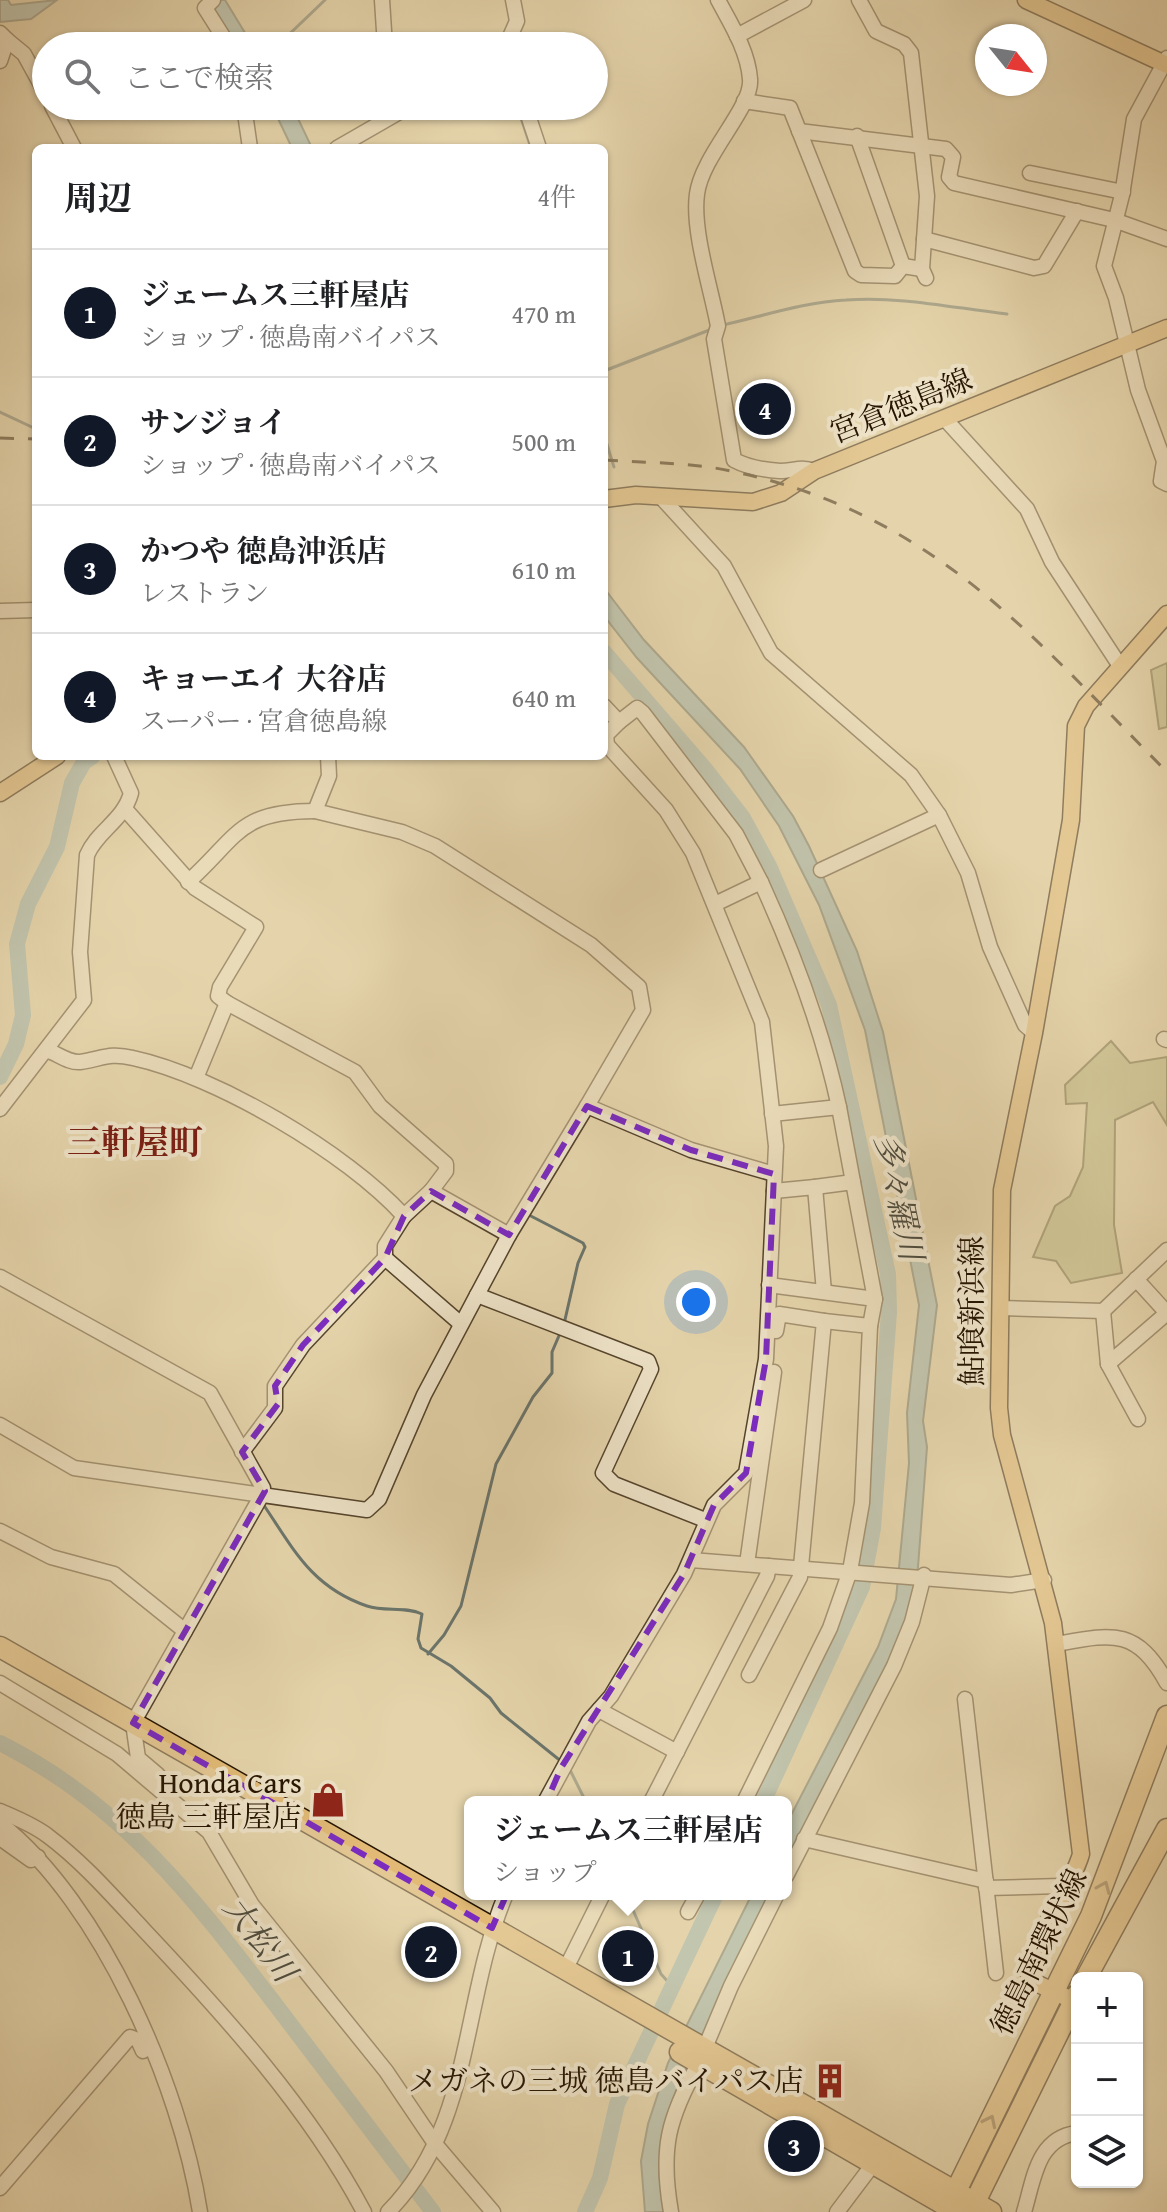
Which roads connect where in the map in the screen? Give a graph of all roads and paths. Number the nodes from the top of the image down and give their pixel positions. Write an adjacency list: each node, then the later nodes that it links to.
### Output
1 (382, 0): 9 (street)
2 (513, 0): 10 (street)
3 (718, 0): 11 (street)
4 (804, 0): 11 (street)
5 (859, 0): 27 (street)
6 (1026, 0): 14 (main road)
7 (210, 3): 8 (street)
8 (220, 32)
9 (384, 32)
10 (512, 32)
11 (737, 36): 16 (street)
12 (4, 37): 13 (street); 15 (street)
13 (0, 61)
14 (1166, 62): 29 (street)
15 (32, 69)
16 (744, 101): 21 (street); 38 (street)
17 (59, 120): 23 (street)
18 (246, 120): 24 (street)
19 (379, 120): 25 (street)
20 (530, 120): 26 (street)
21 (799, 131): 22 (street); 34 (street)
22 (857, 136): 27 (street); 34 (street)
23 (72, 144)
24 (249, 144)
25 (343, 144)
26 (538, 144)
27 (922, 144): 30 (street); 32 (street)
28 (1030, 173): 29 (street)
29 (1123, 192): 31 (street)
30 (1077, 211): 31 (street); 32 (street)
31 (1114, 220): 33 (street); 36 (street)
32 (924, 239): 34 (street)
33 (1167, 239)
34 (903, 266)
35 (1167, 328): 36 (main road, 宮倉徳島線)
36 (1125, 345): 37 (main road, 宮倉徳島線); 39 (street)
37 (945, 419): 38 (main road, 宮倉徳島線); 45 (street)
38 (814, 471): 40 (main road, 宮倉徳島線)
39 (1167, 484)
40 (660, 496): 41 (main road, 宮倉徳島線); 56 (street)
41 (608, 499)
42 (32, 609): 43 (street)
43 (0, 611)
44 (1167, 614): 45 (main road, 鮎喰新浜線)
45 (1120, 666): 62 (main road, 鮎喰新浜線)
46 (608, 710): 47 (street)
47 (619, 722): 48 (street); 59 (street)
48 (608, 733)
49 (608, 746): 60 (street)
50 (51, 760): 53 (main road)
51 (116, 760): 54 (street)
52 (328, 760): 55 (street)
53 (0, 793)
54 (125, 809): 58 (street); 63 (street)
55 (315, 811): 58 (street); 65 (street)
56 (939, 815): 57 (street); 62 (street)
57 (821, 870)
58 (188, 882): 61 (street)
59 (761, 882): 60 (street); 66 (street)
60 (715, 904): 68 (street)
61 (227, 1003): 64 (street); 72 (street)
62 (1034, 1033): 84 (main road, 鮎喰新浜線)
63 (46, 1050): 64 (street); 67 (street)
64 (196, 1078): 74 (street)
65 (587, 1106): 69 (street); 75 (street)
66 (839, 1107): 68 (street); 70 (street)
67 (0, 1109)
68 (772, 1114): 69 (street)
69 (774, 1174): 73 (street)
70 (853, 1182): 71 (street); 83 (street)
71 (815, 1187): 73 (street); 81 (street)
72 (431, 1191): 74 (street); 75 (street)
73 (774, 1191): 80 (street)
74 (404, 1216): 77 (street)
75 (509, 1235): 82 (street)
76 (1167, 1250): 79 (street)
77 (385, 1258): 88 (street); 93 (street)
78 (0, 1277): 93 (street)
79 (1136, 1279): 85 (street); 86 (street)
80 (769, 1285): 81 (street); 96 (street)
81 (824, 1292): 83 (street)
82 (477, 1295): 88 (street); 96 (street)
83 (875, 1299): 89 (street)
84 (1000, 1308): 85 (street); 104 (main road, 鮎喰新浜線)
85 (1103, 1311): 90 (street)
86 (1167, 1313): 90 (street)
87 (824, 1321): 89 (street); 94 (street); 101 (street)
88 (461, 1324): 95 (street)
89 (870, 1326): 102 (street)
90 (1108, 1364): 91 (street)
91 (1138, 1419)
92 (0, 1425): 95 (street)
93 (242, 1452): 95 (street)
94 (756, 1488): 98 (street); 99 (street)
95 (263, 1493): 105 (street)
96 (705, 1520): 98 (street)
97 (0, 1531): 105 (street)
98 (694, 1560): 99 (street); 113 (street)
99 (747, 1564): 100 (street)
100 (769, 1566): 101 (street); 116 (street)
101 (801, 1567): 102 (street); 109 (street)
102 (852, 1571): 103 (street); 119 (street)
103 (922, 1575): 104 (street); 125 (street)
104 (1044, 1580): 106 (main road, 鮎喰新浜線)
105 (185, 1631): 115 (street)
106 (1056, 1644): 111 (street); 129 (main road, 鮎喰新浜線)
107 (0, 1647): 115 (highway)
108 (0, 1662): 115 (highway)
109 (749, 1675)
110 (0, 1683): 120 (street)
111 (1167, 1683)
112 (965, 1699): 128 (street)
113 (599, 1710): 116 (street); 117 (street)
114 (1167, 1716): 139 (highway, 徳島南環状線, one-way to 114)
115 (134, 1731): 120 (street); 135 (highway)
116 (677, 1752): 118 (street)
117 (548, 1796)
118 (654, 1796)
119 (747, 1796)
120 (175, 1802): 146 (street)
121 (0, 1811): 151 (street)
122 (0, 1823): 126 (street)
123 (1167, 1829): 137 (highway, 徳島南環状線)
124 (0, 1838): 126 (street)
125 (804, 1839): 127 (street); 128 (street)
126 (38, 1857): 144 (street)
127 (792, 1864)
128 (986, 1885): 129 (street); 138 (street)
129 (1067, 1889): 139 (main road, 鮎喰新浜線)
130 (504, 1900): 135 (street)
131 (600, 1900): 136 (street)
132 (695, 1900): 134 (street)
133 (774, 1900): 143 (street)
134 (688, 1912)
135 (490, 1935): 136 (highway); 142 (highway); 146 (street)
136 (565, 1970): 142 (highway)
137 (1089, 1972)
138 (996, 1973)
139 (1054, 1992): 140 (main road, 鮎喰新浜線); 149 (highway, 徳島南環状線, one-way to 139)
140 (1071, 1998)
141 (1071, 2009): 149 (highway, 徳島南環状線)
142 (635, 2019): 143 (highway)
143 (699, 2055): 147 (highway); 149 (highway); 154 (street)
144 (163, 2074): 148 (street); 150 (street)
145 (1071, 2134): 156 (street)
146 (434, 2149): 152 (street); 153 (street)
147 (874, 2163): 149 (highway); 155 (street)
148 (0, 2188)
149 (963, 2207)
150 (200, 2212)
151 (364, 2212)
152 (388, 2212)
153 (493, 2212)
154 (671, 2212)
155 (837, 2212)
156 (1024, 2212)

